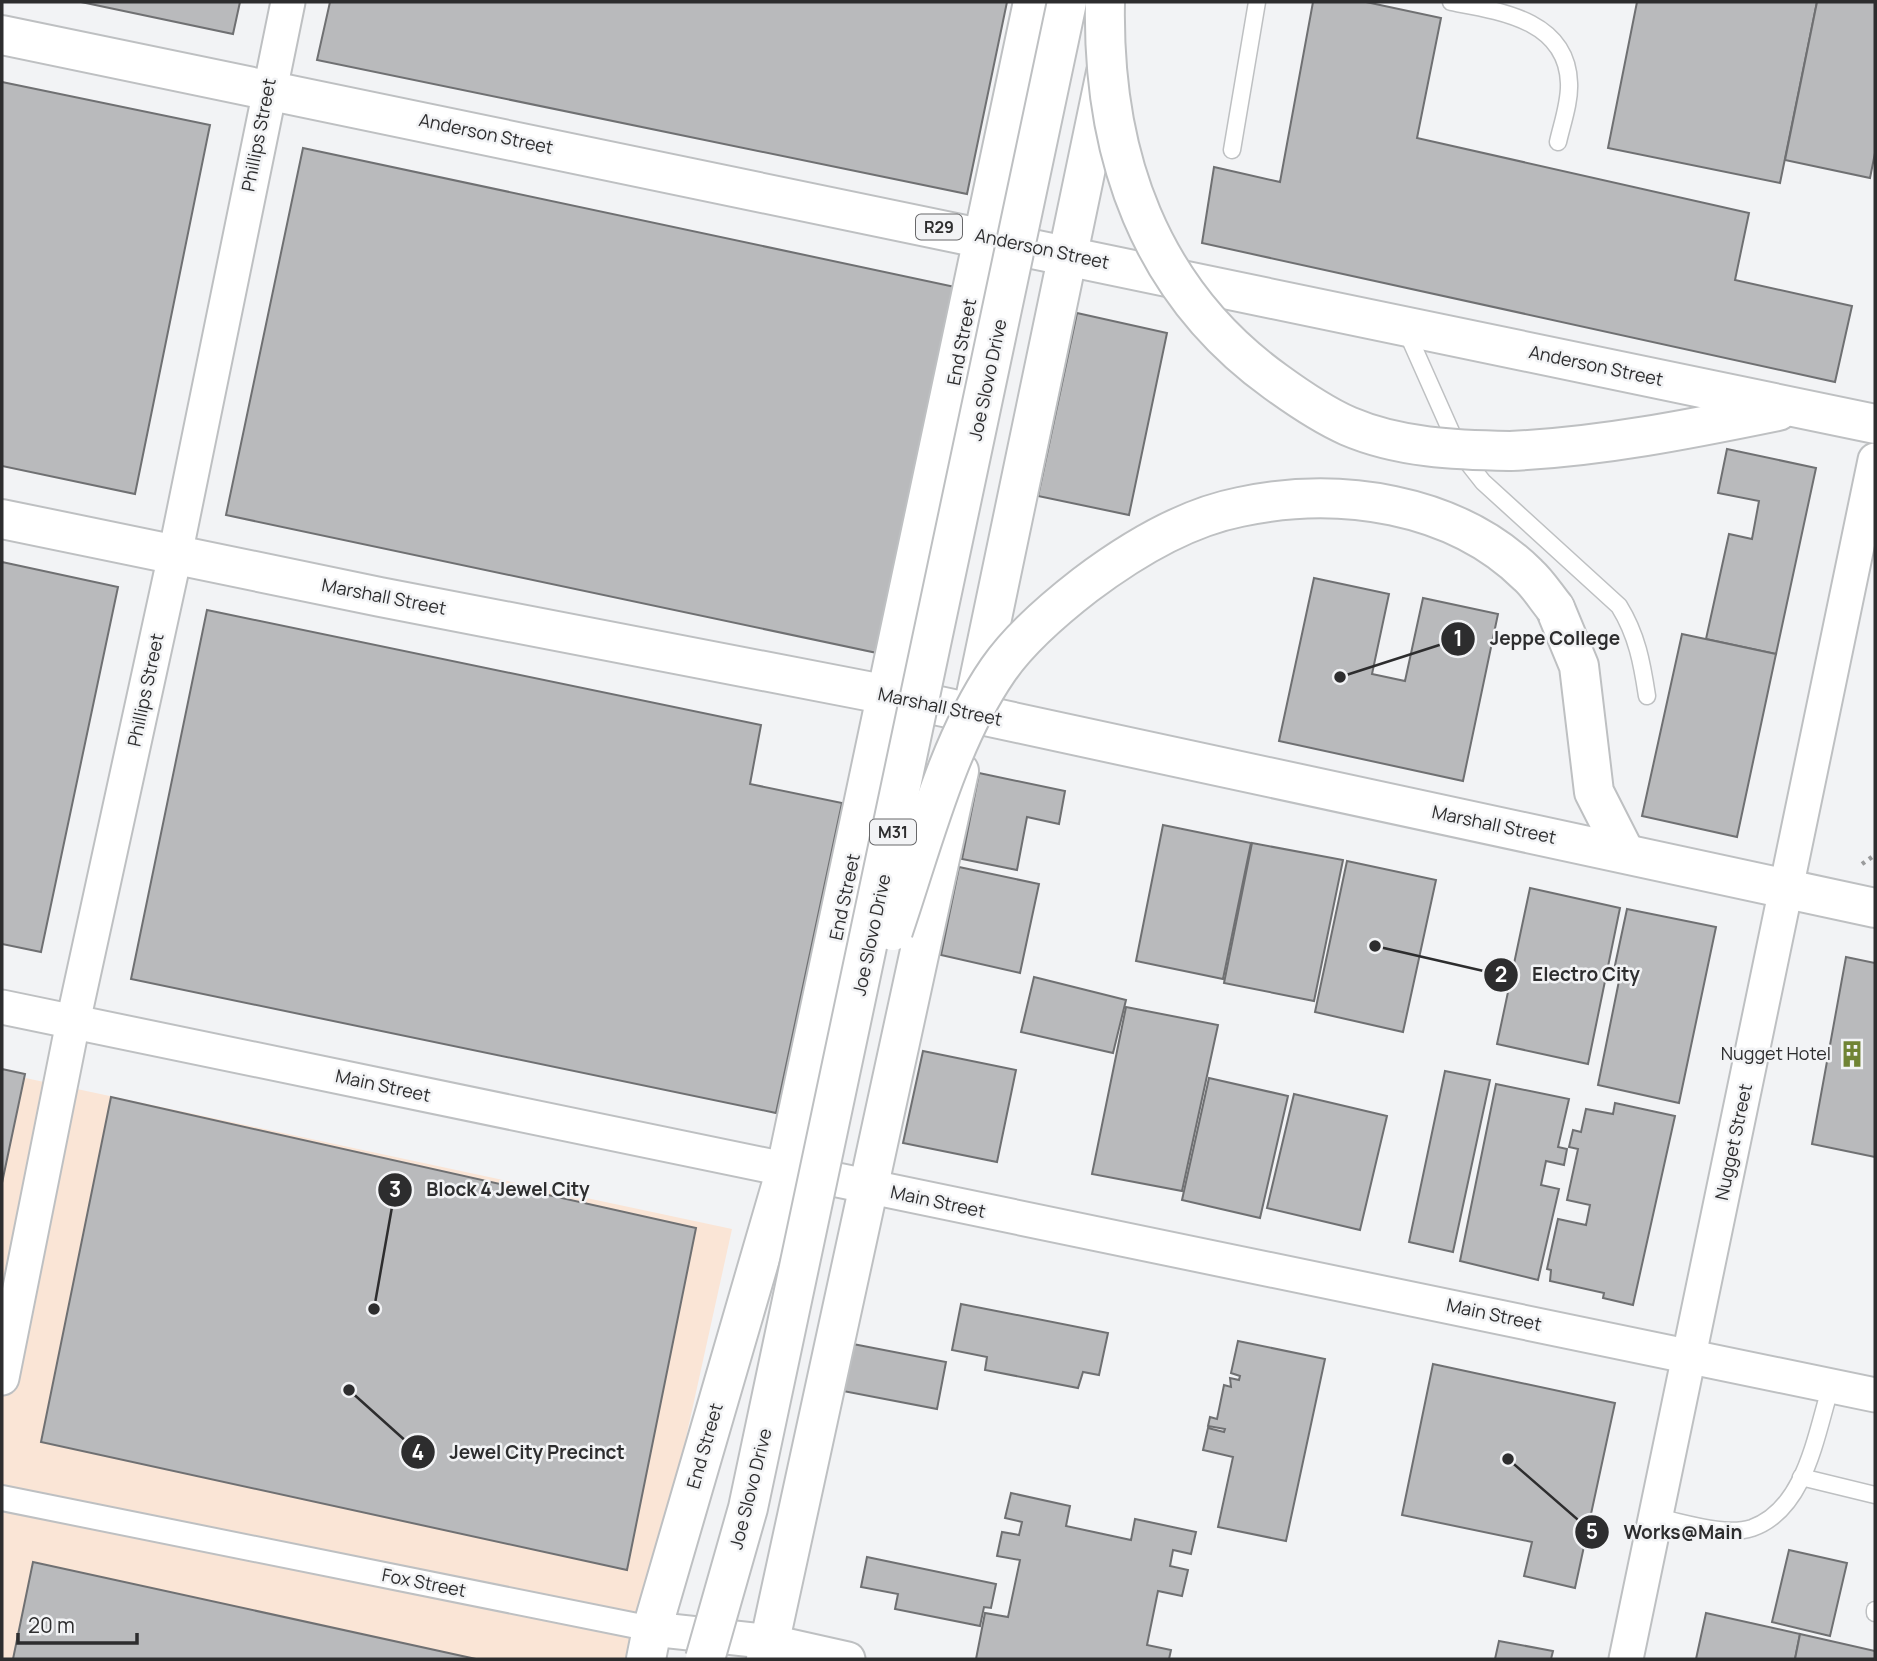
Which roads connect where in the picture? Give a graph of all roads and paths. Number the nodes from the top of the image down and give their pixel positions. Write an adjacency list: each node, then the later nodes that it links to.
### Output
1 (288, 2): 9 (street, Phillips Street)
2 (1033, 2): 12 (main road, End Street)
3 (1068, 2): 28 (main road, Joe Slovo Drive / M31, bridge)
4 (1105, 2): 15 (main road, bridge)
5 (1121, 2): 13 (main road)
6 (1257, 2): 11 (lane)
7 (1451, 2): 10 (lane)
8 (2, 34): 9 (main road, Anderson Street / R29)
9 (268, 89): 12 (main road, Anderson Street / R29); 19 (street, Phillips Street)
10 (1558, 142)
11 (1232, 150)
12 (983, 236): 13 (main road, Anderson Street / R29); 20 (main road, End Street)
13 (1068, 254): 14 (main road, Anderson Street / R29); 22 (main road)
14 (1404, 325): 15 (main road, Anderson Street / R29); 21 (lane)
15 (1795, 408): 16 (main road, Anderson Street / R29)
16 (1875, 424)
17 (1875, 460): 24 (street, Nugget Street)
18 (2, 519): 19 (main road, Marshall Street)
19 (176, 555): 20 (main road, Marshall Street); 27 (street, Phillips Street)
20 (888, 695): 22 (main road, Marshall Street); 29 (main road, End Street)
21 (1647, 696)
22 (972, 714): 23 (main road, Marshall Street); 30 (main road)
23 (1625, 852): 24 (main road, Marshall Street); 28 (main road, bridge)
24 (1787, 890): 25 (main road, Marshall Street); 31 (street, Nugget Street)
25 (1875, 908)
26 (2, 1007): 27 (street, Main Street)
27 (73, 1022): 29 (street, Main Street); 32 (street, Phillips Street)
28 (841, 1080): 41 (main road, Joe Slovo Drive / M31, bridge)
29 (786, 1169): 30 (street, Main Street); 39 (main road, End Street)
30 (870, 1188): 31 (street, Main Street); 40 (main road)
31 (1690, 1356): 33 (street, Main Street); 38 (street, Nugget Street)
32 (2, 1378)
33 (1831, 1386): 34 (street, Main Street); 35 (lane)
34 (1875, 1395)
35 (1801, 1477): 36 (lane); 38 (lane)
36 (1875, 1495)
37 (2, 1498): 39 (street, Fox Street)
38 (1655, 1517): 43 (street, Nugget Street)
39 (649, 1644): 40 (street, Fox Street)
40 (769, 1651): 42 (street, Fox Street)
41 (705, 1659)
42 (848, 1659)
43 (1626, 1659)

